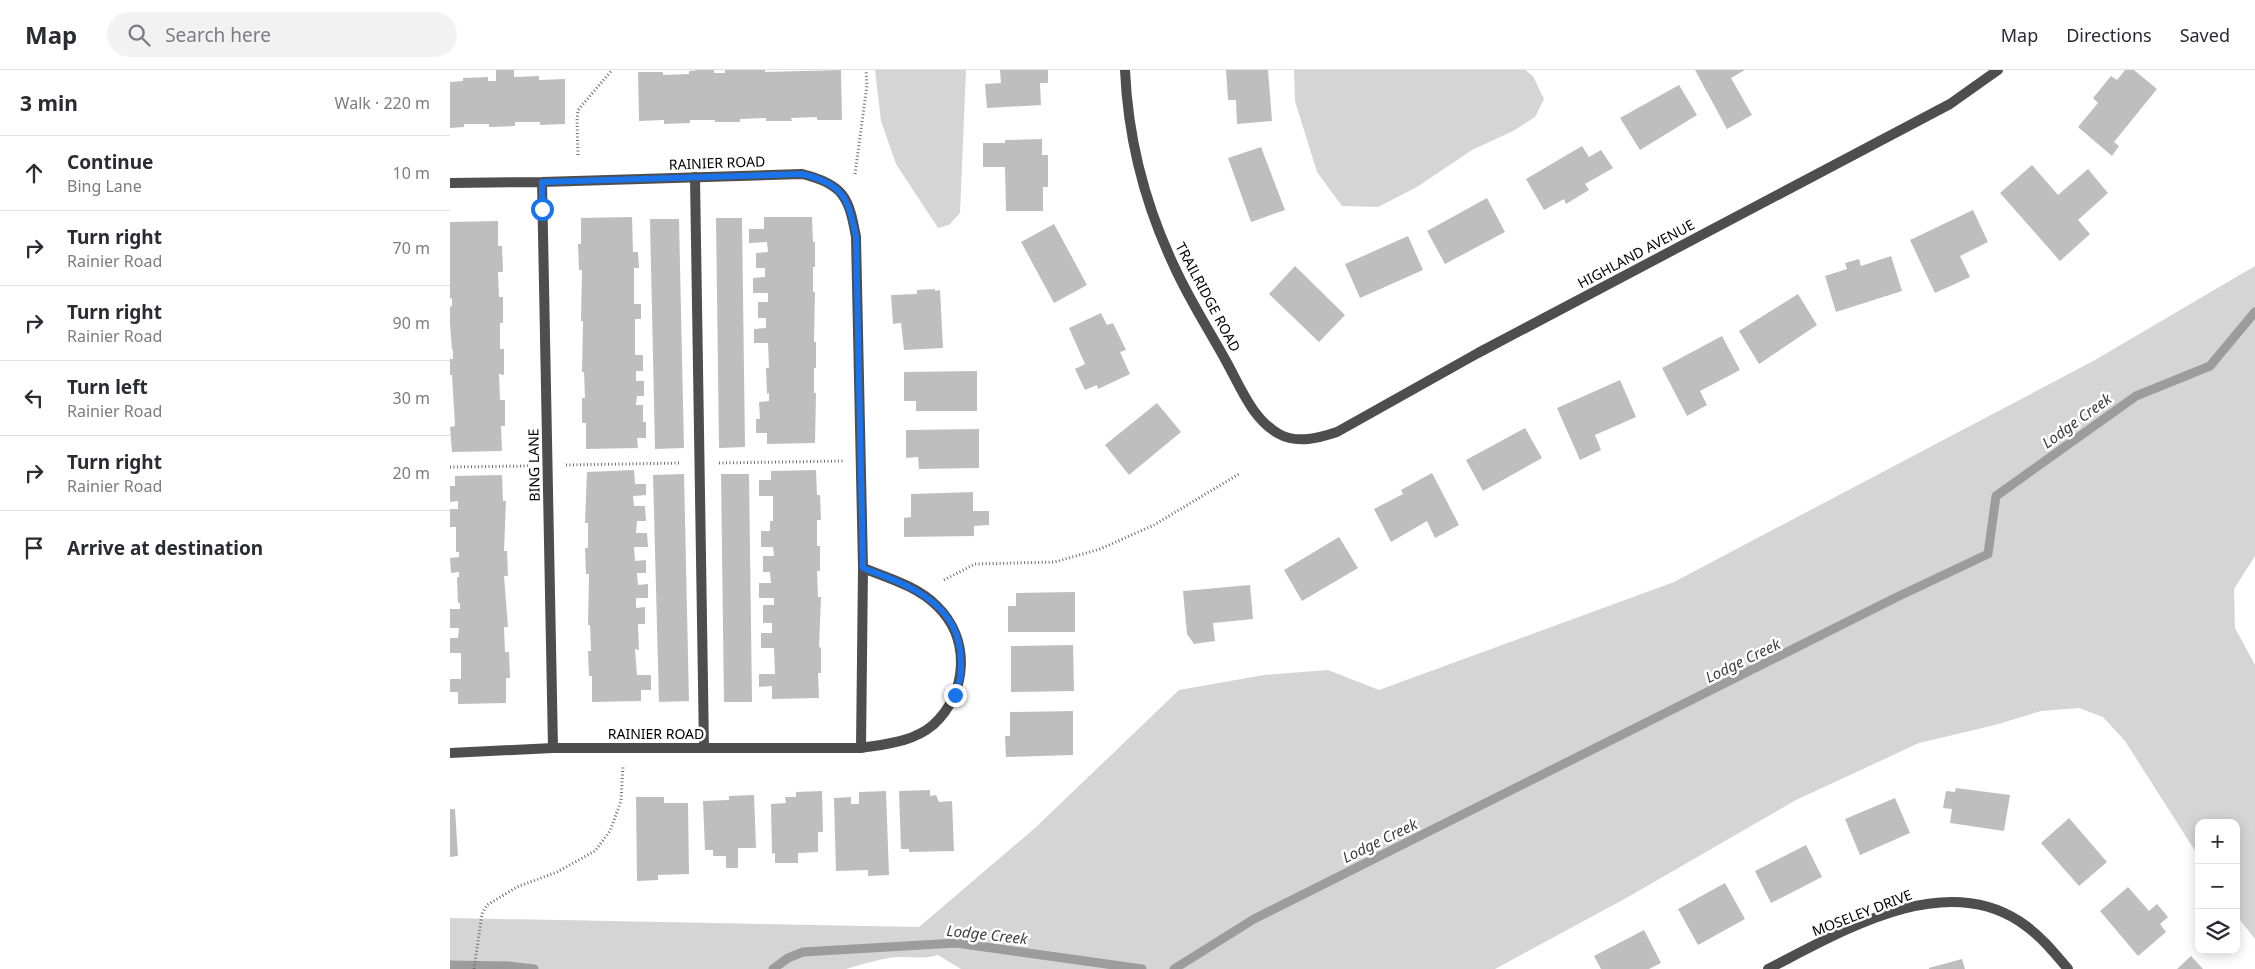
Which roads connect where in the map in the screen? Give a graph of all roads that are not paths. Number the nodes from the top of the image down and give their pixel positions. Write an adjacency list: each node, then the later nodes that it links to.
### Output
1 (1125, 70): 6 (street, TRAILRIDGE ROAD)
2 (1998, 70): 6 (street, HIGHLAND AVENUE)
3 (695, 177): 4 (street, RAINIER ROAD); 7 (street, RAINIER ROAD); 9 (street)
4 (542, 182): 5 (street, RAINIER ROAD); 8 (street, BING LANE)
5 (450, 183)
6 (1280, 435)
7 (863, 568): 10 (street, RAINIER ROAD); 10 (street, RAINIER ROAD)
8 (553, 748): 9 (street, RAINIER ROAD); 11 (street, RAINIER ROAD)
9 (704, 748): 10 (street, RAINIER ROAD)
10 (861, 748)
11 (450, 753)
12 (1768, 969): 13 (street, MOSELEY DRIVE)
13 (2068, 969)

